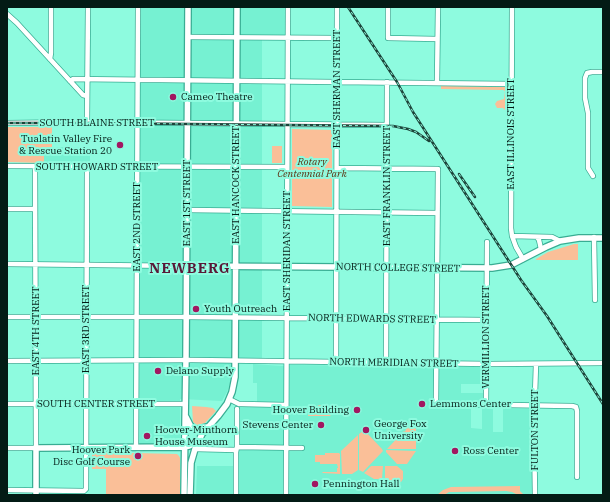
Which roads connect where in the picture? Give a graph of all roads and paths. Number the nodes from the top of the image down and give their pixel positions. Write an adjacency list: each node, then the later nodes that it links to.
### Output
1 (51, 7): 17 (street)
2 (88, 7): 19 (street)
3 (138, 7): 20 (street, EAST 2ND STREET)
4 (188, 7): 12 (main road, EAST 1ST STREET)
5 (237, 7): 13 (main road, EAST HANCOCK STREET)
6 (288, 7): 14 (street, EAST SHERIDAN STREET)
7 (337, 7): 15 (street, EAST SHERMAN STREET)
8 (388, 7): 16 (street)
9 (438, 7): 16 (street)
10 (512, 7): 28 (street, EAST ILLINOIS STREET)
11 (7, 14): 17 (street)
12 (188, 37): 13 (street); 21 (main road, EAST 1ST STREET)
13 (237, 37): 14 (street); 22 (main road, EAST HANCOCK STREET)
14 (288, 38): 15 (street); 24 (street, EAST SHERIDAN STREET)
15 (337, 38): 25 (street, EAST SHERMAN STREET)
16 (437, 39): 27 (street)
17 (50, 59): 23 (street)
18 (603, 72): 47 (street)
19 (87, 79): 20 (street); 23 (street); 29 (street)
20 (138, 79): 21 (street); 32 (street, EAST 2ND STREET)
21 (188, 80): 22 (street); 33 (main road, EAST 1ST STREET)
22 (237, 80): 24 (street); 34 (main road, EAST HANCOCK STREET)
23 (70, 81): 29 (street)
24 (287, 81): 25 (street); 35 (street, EAST SHERIDAN STREET)
25 (337, 82): 26 (street); 36 (street, EAST SHERMAN STREET)
26 (387, 82): 27 (street); 37 (street, EAST FRANKLIN STREET)
27 (437, 83): 28 (street)
28 (512, 84): 56 (street, EAST ILLINOIS STREET)
29 (87, 96): 30 (street)
30 (87, 122): 31 (street, SOUTH BLAINE STREET); 32 (street, SOUTH BLAINE STREET)
31 (7, 123)
32 (137, 123): 33 (street, SOUTH BLAINE STREET); 41 (street, EAST 2ND STREET)
33 (187, 123): 34 (street, SOUTH BLAINE STREET); 42 (main road, EAST 1ST STREET)
34 (237, 124): 35 (street, SOUTH BLAINE STREET); 43 (main road, EAST HANCOCK STREET)
35 (287, 124): 36 (street, SOUTH BLAINE STREET); 44 (street, EAST SHERIDAN STREET)
36 (337, 125): 37 (street, SOUTH BLAINE STREET); 45 (street, EAST SHERMAN STREET)
37 (387, 125): 46 (street, EAST FRANKLIN STREET)
38 (7, 166): 39 (street, SOUTH HOWARD STREET)
39 (35, 166): 40 (street, SOUTH HOWARD STREET); 49 (street, EAST 4TH STREET)
40 (87, 166): 41 (street, SOUTH HOWARD STREET); 66 (street, EAST 3RD STREET)
41 (137, 167): 42 (street, SOUTH HOWARD STREET); 67 (street, EAST 2ND STREET)
42 (187, 167): 43 (street, SOUTH HOWARD STREET); 50 (main road, EAST 1ST STREET)
43 (237, 167): 44 (street, SOUTH HOWARD STREET); 51 (main road, EAST HANCOCK STREET)
44 (287, 167): 52 (street, EAST SHERIDAN STREET)
45 (337, 168): 46 (street); 53 (street, EAST SHERMAN STREET)
46 (387, 169): 54 (street, EAST FRANKLIN STREET); 55 (street)
47 (593, 176)
48 (7, 209): 49 (street)
49 (36, 209): 65 (street, EAST 4TH STREET)
50 (187, 210): 51 (street); 68 (main road, EAST 1ST STREET)
51 (236, 211): 52 (street); 69 (main road, EAST HANCOCK STREET)
52 (287, 211): 53 (street); 70 (street, EAST SHERIDAN STREET)
53 (336, 212): 54 (street); 71 (street, EAST SHERMAN STREET)
54 (387, 212): 55 (street); 72 (street, EAST FRANKLIN STREET)
55 (437, 212): 73 (street)
56 (512, 236): 57 (street); 63 (street, EAST ILLINOIS STREET)
57 (537, 237): 60 (street); 62 (street)
58 (594, 237): 59 (main road, NORTH COLLEGE STREET); 60 (main road, NORTH COLLEGE STREET); 75 (street)
59 (603, 238)
60 (560, 241): 62 (main road, NORTH COLLEGE STREET)
61 (487, 242): 74 (street, VERMILLION STREET)
62 (541, 249): 63 (main road, NORTH COLLEGE STREET)
63 (523, 259): 74 (main road, NORTH COLLEGE STREET)
64 (7, 264): 65 (street)
65 (36, 265): 66 (street); 77 (street, EAST 4TH STREET)
66 (87, 265): 67 (street); 78 (street, EAST 3RD STREET)
67 (136, 265): 68 (street); 79 (street, EAST 2ND STREET)
68 (186, 266): 69 (main road, NORTH COLLEGE STREET); 80 (main road, EAST 1ST STREET)
69 (236, 266): 70 (main road, NORTH COLLEGE STREET); 81 (main road, EAST HANCOCK STREET)
70 (286, 266): 71 (main road, NORTH COLLEGE STREET); 82 (street, EAST SHERIDAN STREET)
71 (336, 267): 72 (main road, NORTH COLLEGE STREET); 83 (street, EAST SHERMAN STREET)
72 (387, 268): 73 (main road, NORTH COLLEGE STREET); 84 (street, EAST FRANKLIN STREET)
73 (437, 268): 74 (main road, NORTH COLLEGE STREET); 85 (street)
74 (487, 269): 86 (street, VERMILLION STREET)
75 (595, 300)
76 (7, 317): 77 (street, NORTH EDWARDS STREET)
77 (36, 317): 78 (street, NORTH EDWARDS STREET); 87 (street, EAST 4TH STREET)
78 (86, 317): 79 (street, NORTH EDWARDS STREET); 88 (street, EAST 3RD STREET)
79 (136, 317): 80 (street, NORTH EDWARDS STREET); 89 (street, EAST 2ND STREET)
80 (186, 317): 81 (street, NORTH EDWARDS STREET); 90 (main road, EAST 1ST STREET)
81 (236, 318): 82 (street, NORTH EDWARDS STREET); 92 (main road, EAST HANCOCK STREET)
82 (286, 318): 83 (street, NORTH EDWARDS STREET); 93 (street, EAST SHERIDAN STREET)
83 (336, 319): 84 (street, NORTH EDWARDS STREET); 94 (street, EAST SHERMAN STREET)
84 (386, 319): 85 (street, NORTH EDWARDS STREET); 95 (street, EAST FRANKLIN STREET)
85 (436, 320): 86 (street, NORTH EDWARDS STREET); 96 (street)
86 (486, 320): 98 (street, VERMILLION STREET)
87 (36, 360): 88 (street, NORTH MERIDIAN STREET); 91 (street, NORTH MERIDIAN STREET); 102 (street, EAST 4TH STREET)
88 (86, 360): 89 (street, NORTH MERIDIAN STREET); 103 (street, EAST 3RD STREET)
89 (136, 360): 90 (street, NORTH MERIDIAN STREET); 104 (street, EAST 2ND STREET)
90 (186, 360): 92 (street, NORTH MERIDIAN STREET); 105 (main road, EAST 1ST STREET)
91 (7, 361)
92 (236, 361): 93 (street, NORTH MERIDIAN STREET); 100 (main road, EAST HANCOCK STREET)
93 (286, 362): 94 (street, NORTH MERIDIAN STREET); 106 (street, EAST SHERIDAN STREET)
94 (336, 362): 95 (street, NORTH MERIDIAN STREET)
95 (386, 363): 96 (street, NORTH MERIDIAN STREET)
96 (436, 363): 98 (street, NORTH MERIDIAN STREET); 107 (street)
97 (603, 363): 99 (street, NORTH MERIDIAN STREET)
98 (486, 364): 99 (street, NORTH MERIDIAN STREET); 107 (street, VERMILLION STREET)
99 (536, 364): 108 (street, FULTON STREET)
100 (229, 399): 106 (street); 111 (main road, EAST HANCOCK STREET)
101 (7, 404): 102 (street, SOUTH CENTER STREET)
102 (36, 404): 103 (street, SOUTH CENTER STREET); 117 (street, EAST 4TH STREET)
103 (86, 404): 104 (street, SOUTH CENTER STREET); 113 (street, EAST 3RD STREET)
104 (136, 404): 105 (street, SOUTH CENTER STREET); 114 (street, EAST 2ND STREET)
105 (185, 404): 110 (main road, EAST 1ST STREET)
106 (286, 405): 119 (street, EAST SHERIDAN STREET)
107 (486, 405): 108 (street)
108 (535, 406): 123 (street); 130 (street, FULTON STREET)
109 (237, 409): 118 (street)
110 (185, 415): 111 (main road); 115 (main road, EAST 1ST STREET)
111 (207, 427): 112 (main road)
112 (198, 441): 115 (main road); 121 (main road)
113 (86, 447): 114 (main road); 117 (main road); 125 (street, EAST 3RD STREET)
114 (136, 447): 115 (main road)
115 (184, 447): 122 (main road); 126 (main road, EAST 1ST STREET)
116 (7, 448): 117 (street)
117 (36, 448): 125 (main road, EAST 4TH STREET)
118 (237, 448): 119 (street); 121 (street); 128 (street)
119 (286, 448): 120 (street); 129 (street, EAST SHERIDAN STREET)
120 (302, 448)
121 (194, 449): 122 (main road)
122 (190, 471): 127 (main road)
123 (577, 477)
124 (7, 490): 125 (street)
125 (36, 493)
126 (184, 495)
127 (190, 495)
128 (236, 495)
129 (286, 495)
130 (535, 495)

